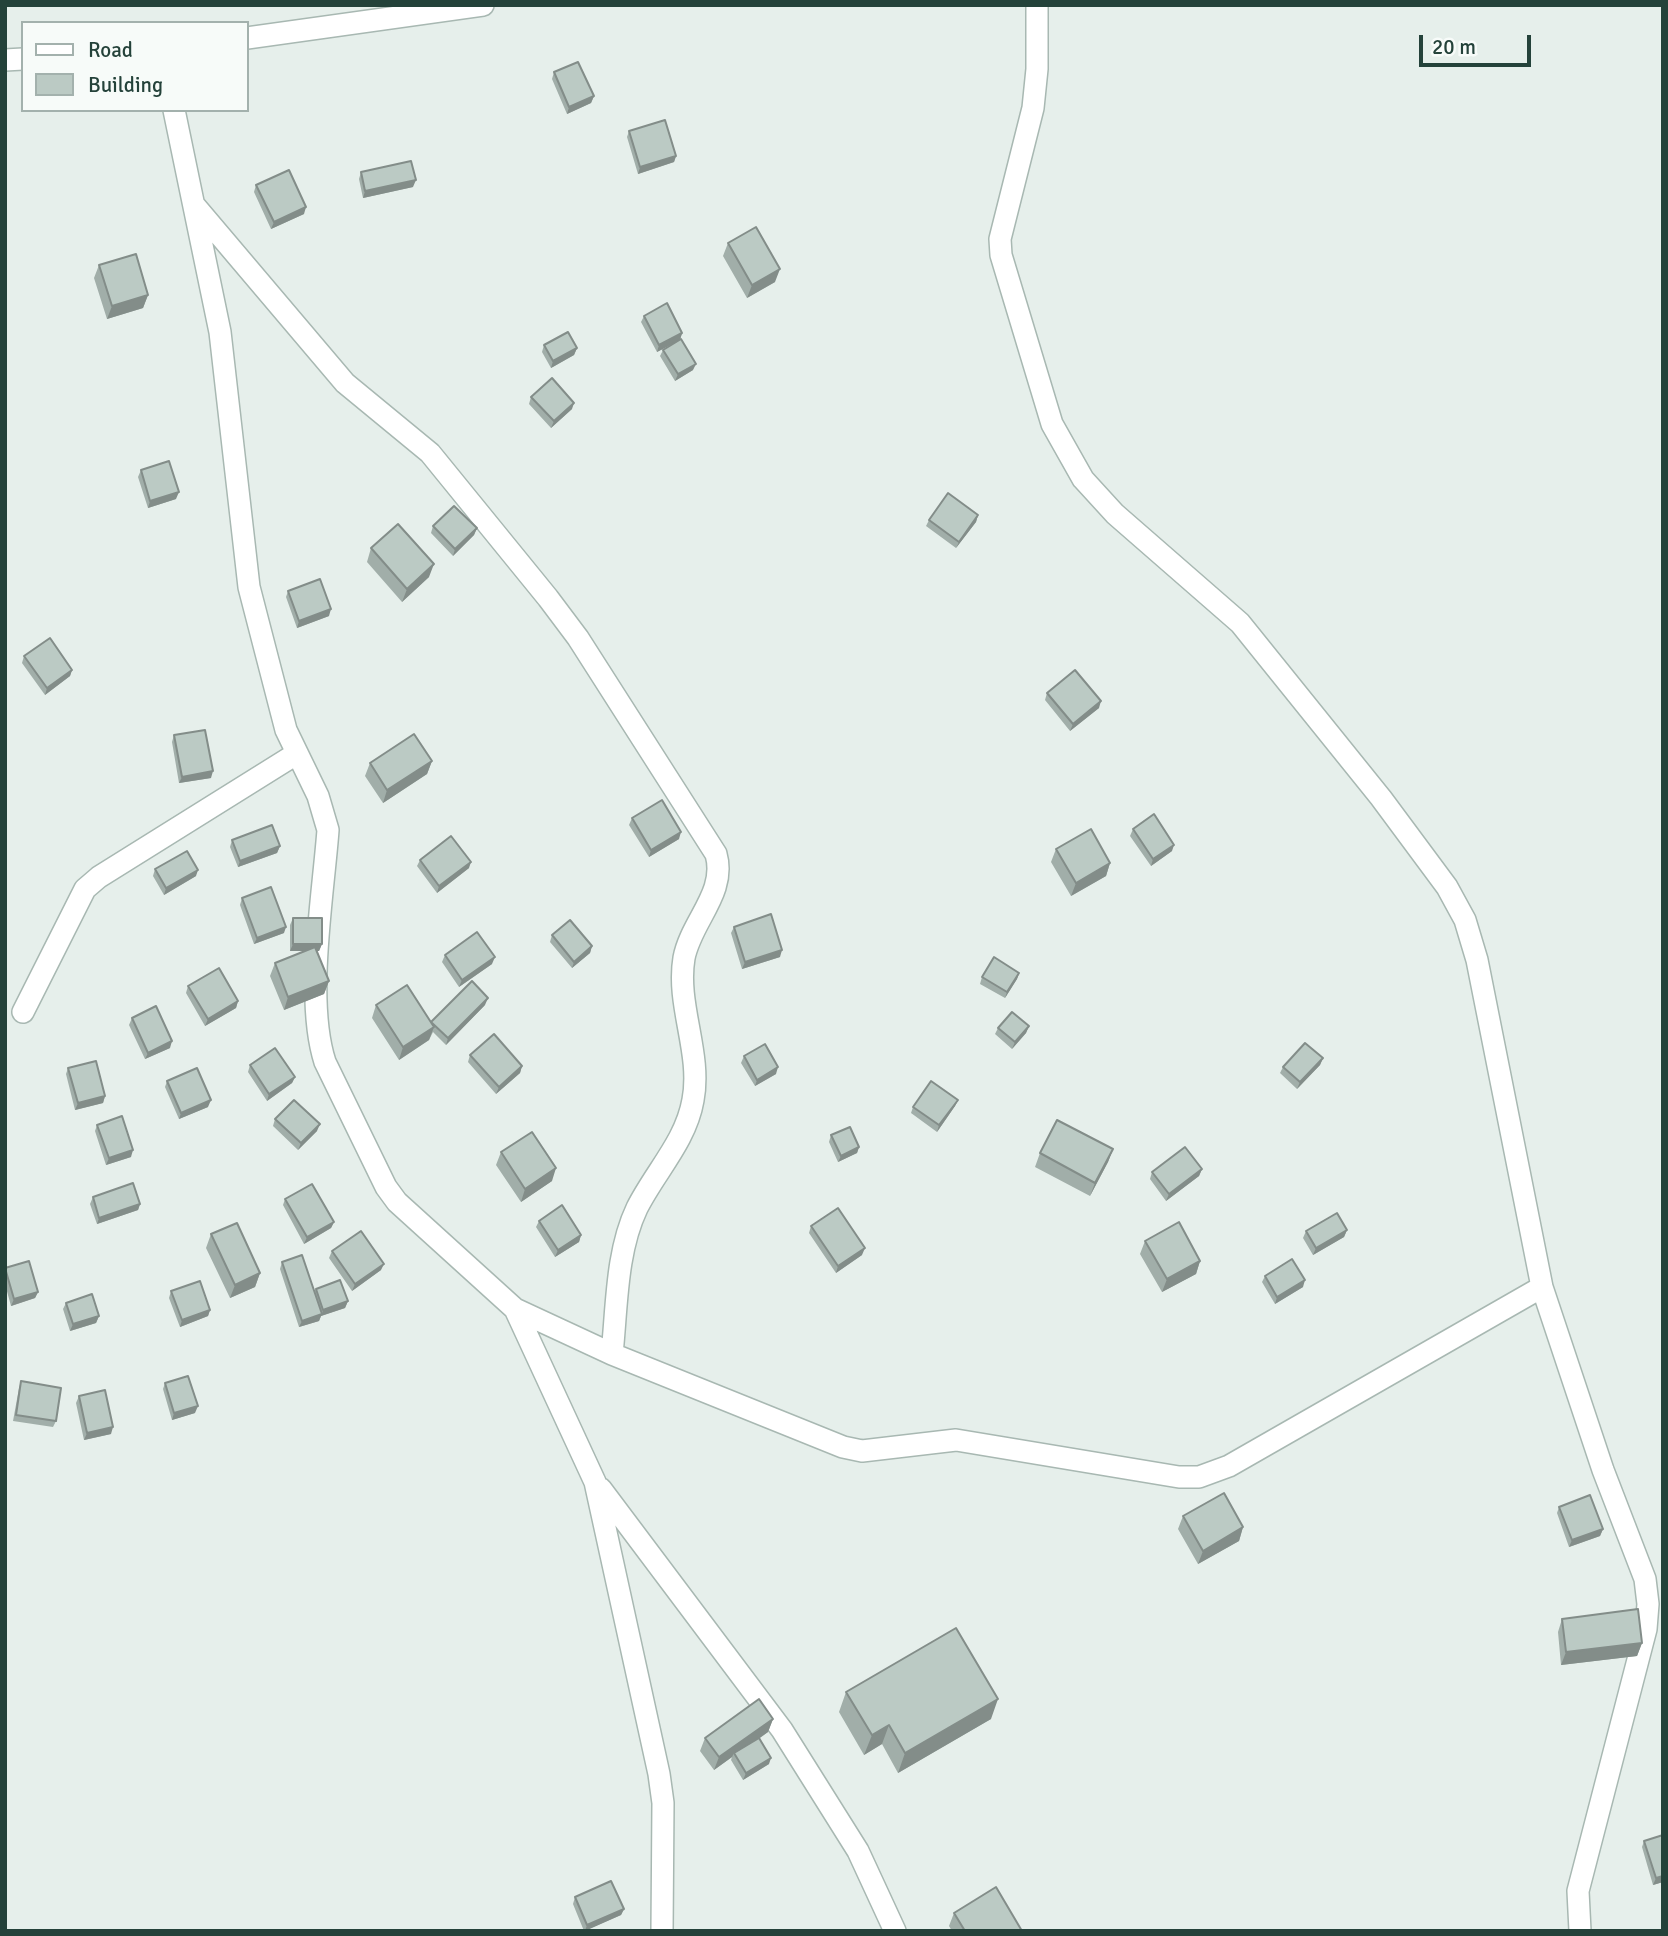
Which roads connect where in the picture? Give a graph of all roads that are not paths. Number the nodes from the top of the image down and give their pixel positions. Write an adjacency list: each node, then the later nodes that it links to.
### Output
1 (483, 5): 3 (street)
2 (1037, 5): 8 (street)
3 (248, 38)
4 (174, 112): 5 (street)
5 (193, 204): 6 (street); 10 (street)
6 (296, 754): 7 (street); 9 (street)
7 (23, 1012)
8 (1542, 1287): 10 (street); 14 (street)
9 (515, 1309): 10 (street); 11 (street)
10 (612, 1354)
11 (595, 1482): 12 (street); 13 (street)
12 (662, 1931)
13 (895, 1931)
14 (1580, 1931)

